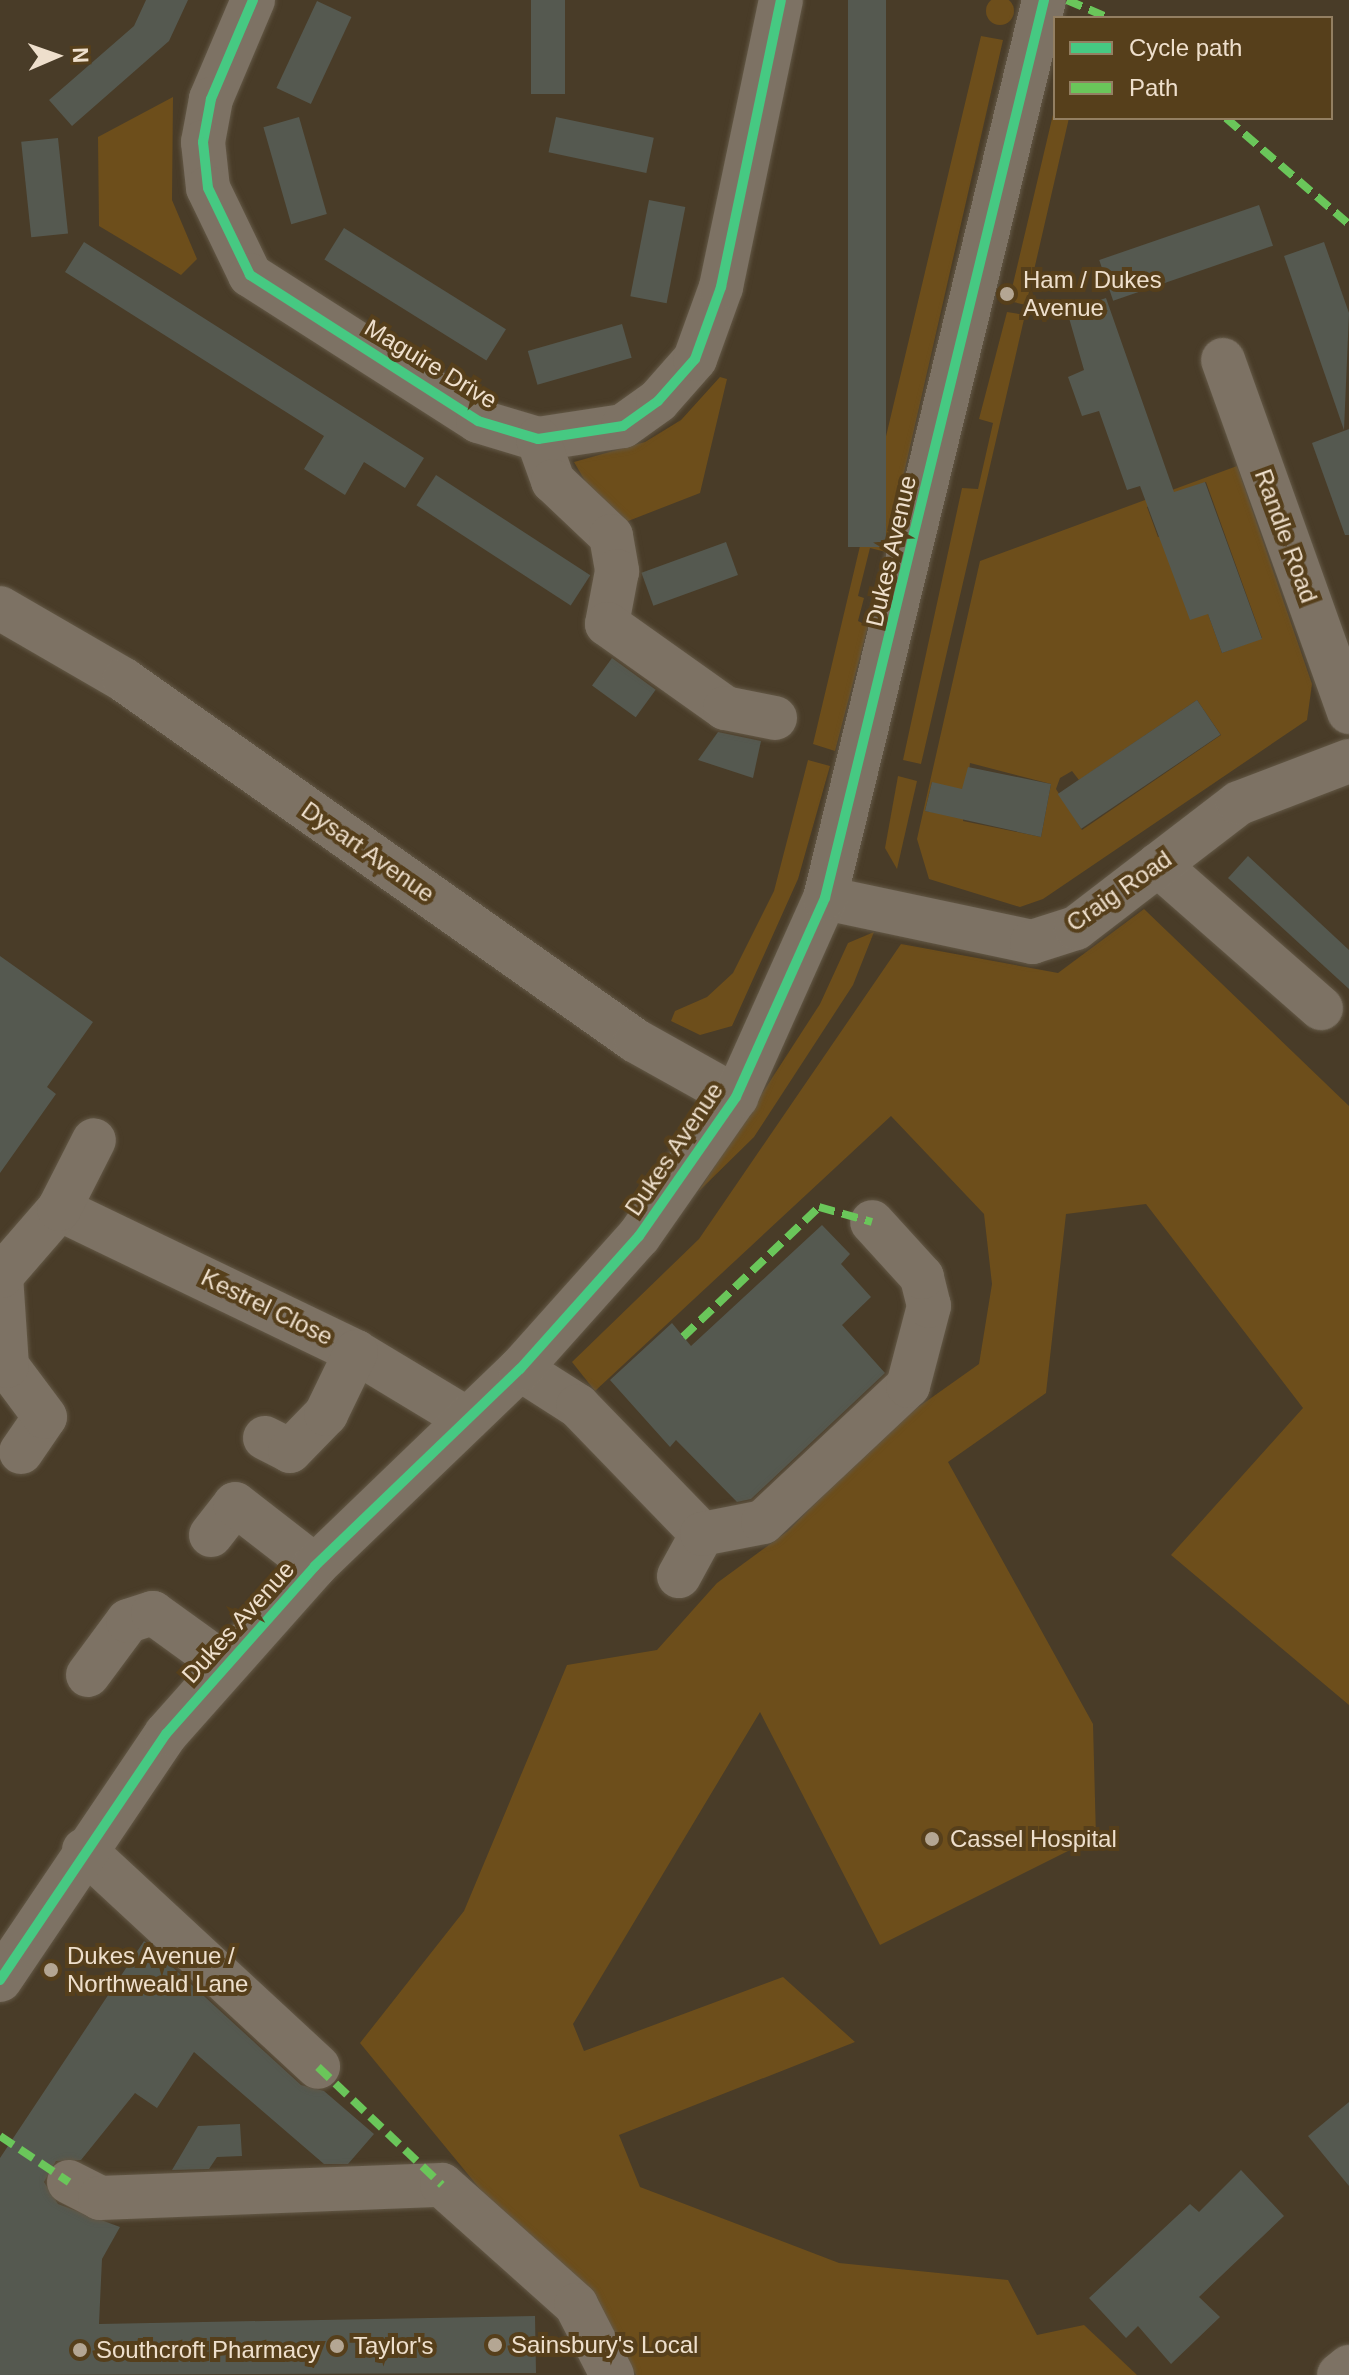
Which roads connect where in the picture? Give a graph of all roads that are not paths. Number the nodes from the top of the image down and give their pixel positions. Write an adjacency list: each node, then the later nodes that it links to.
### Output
1 (253, 0): 5 (street, Maguire Drive)
2 (781, 0): 5 (street, Maguire Drive)
3 (1044, 0): 11 (street, Dukes Avenue)
4 (1223, 360): 7 (street, Randle Road)
5 (538, 439): 8 (street)
6 (0, 608): 13 (street, Dysart Avenue)
7 (1349, 712)
8 (775, 718)
9 (1349, 761): 10 (street, Craig Road)
10 (1158, 865): 11 (street, Craig Road); 12 (street)
11 (825, 898): 13 (street, Dukes Avenue)
12 (1321, 1008)
13 (736, 1097): 19 (street, Dukes Avenue)
14 (94, 1140): 15 (street)
15 (59, 1209): 17 (street); 18 (street, Kestrel Close)
16 (872, 1222): 23 (street)
17 (1, 1276): 22 (street)
18 (356, 1352): 20 (street, Kestrel Close); 21 (street)
19 (520, 1369): 20 (street, Dukes Avenue); 23 (street)
20 (467, 1419): 25 (street, Dukes Avenue)
21 (265, 1438)
22 (21, 1452)
23 (702, 1534): 26 (street)
24 (211, 1535): 25 (street)
25 (315, 1566): 27 (street, Dukes Avenue)
26 (679, 1576)
27 (225, 1665): 28 (street); 29 (street, Dukes Avenue)
28 (88, 1675)
29 (84, 1850): 30 (street, Dukes Avenue); 31 (street)
30 (0, 1980)
31 (318, 2067)
32 (69, 2182): 34 (street)
33 (1349, 2367): 35 (street)
34 (612, 2375)
35 (1339, 2375)

